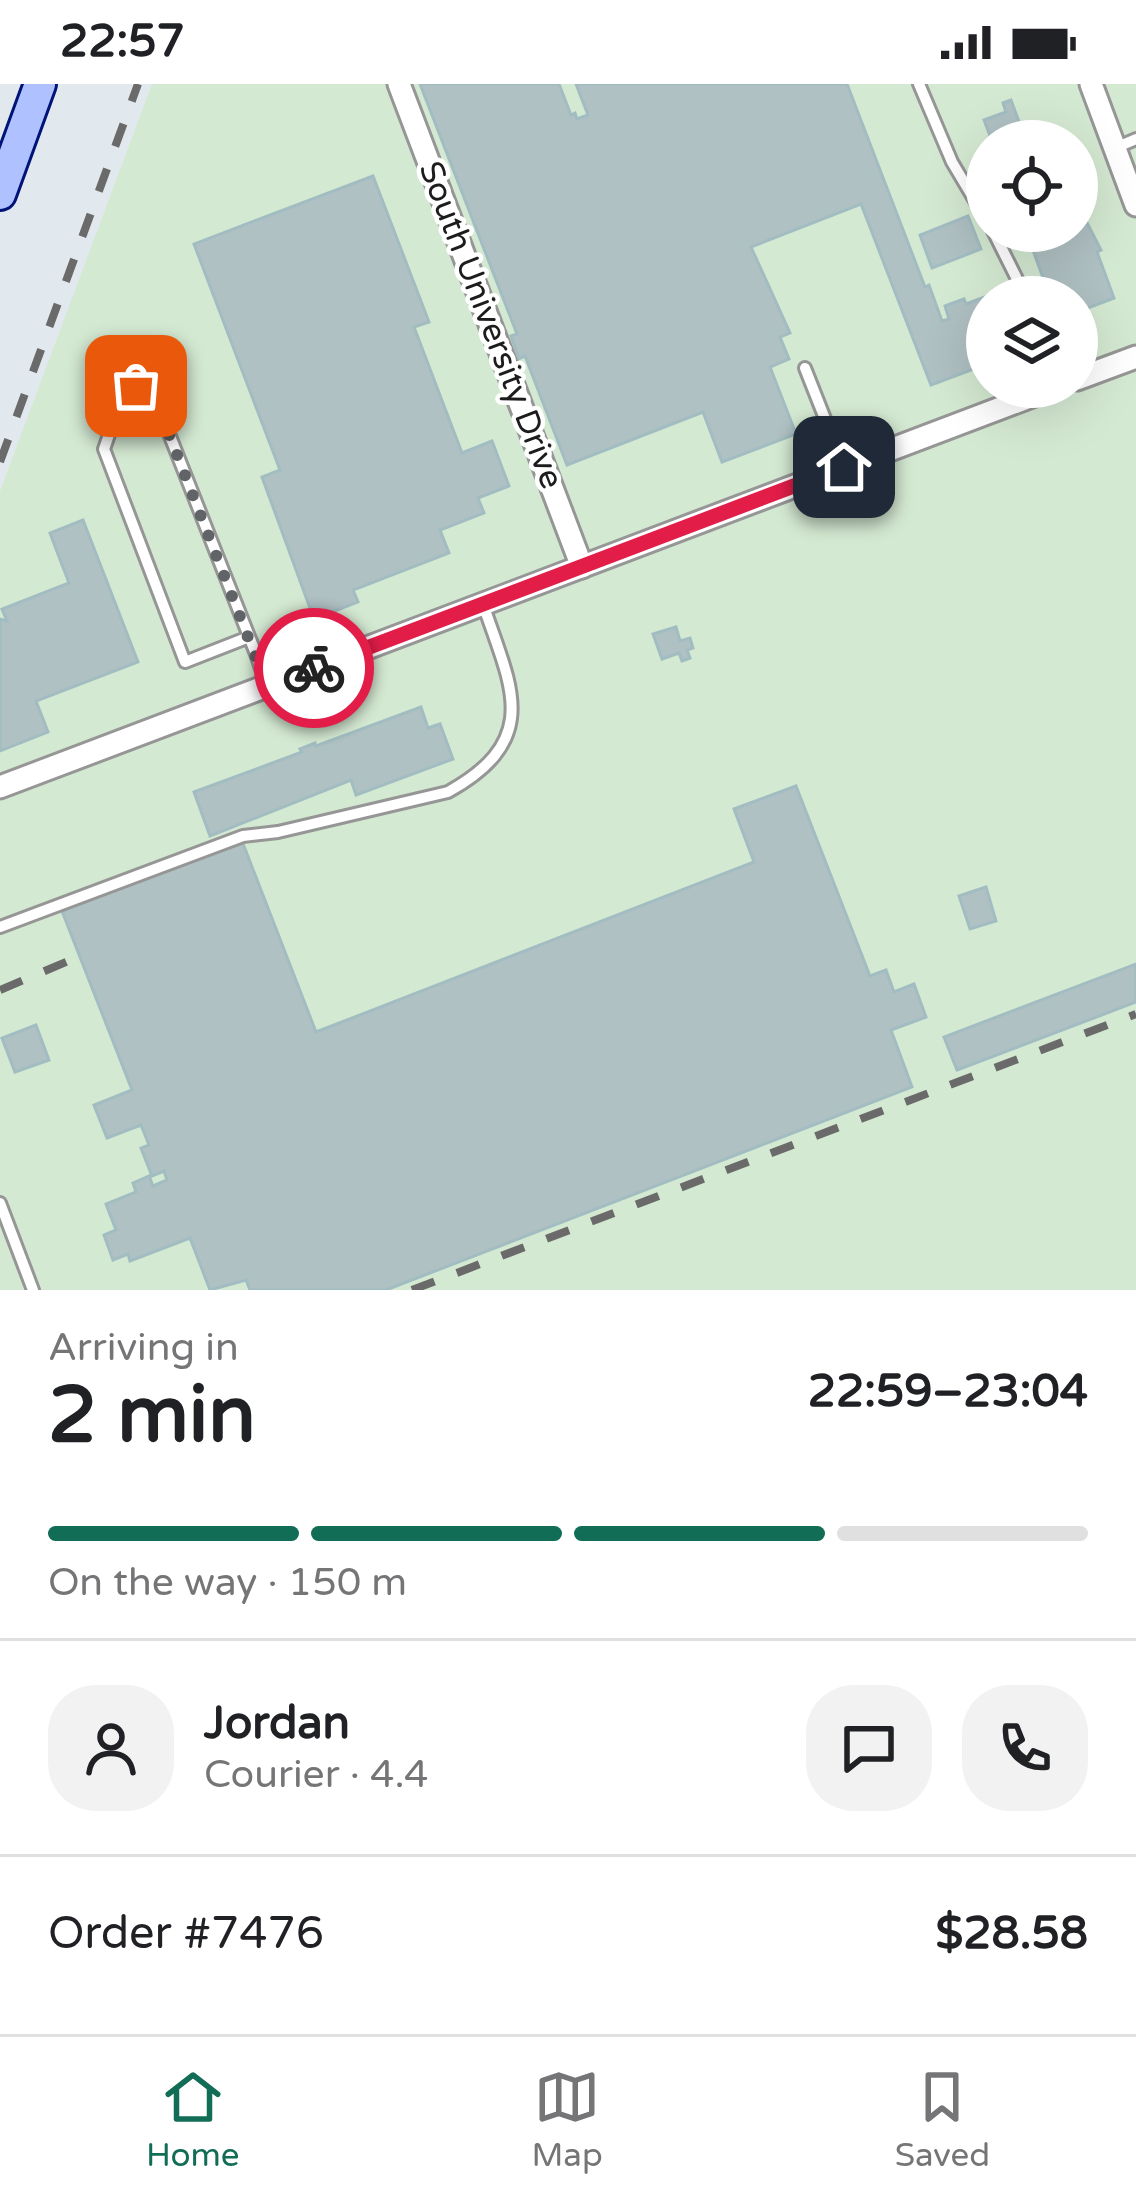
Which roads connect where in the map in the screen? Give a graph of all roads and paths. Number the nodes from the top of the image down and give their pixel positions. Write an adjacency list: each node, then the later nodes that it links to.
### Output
1 (40, 84): 7 (street)
2 (400, 84): 14 (street, South University Drive)
3 (919, 84): 6 (lane)
4 (1091, 84): 5 (street)
5 (1126, 144): 8 (street)
6 (966, 186)
7 (0, 194)
8 (1136, 205)
9 (1136, 356): 11 (street)
10 (805, 368): 13 (lane)
11 (1098, 371)
12 (1000, 408): 13 (street)
13 (844, 467): 14 (street)
14 (583, 566): 15 (street)
15 (483, 604): 17 (street); 19 (lane)
16 (249, 637): 16 (lane); 17 (lane)
17 (267, 686): 18 (street)
18 (0, 787)
19 (0, 927)
20 (0, 1203): 21 (lane)
21 (33, 1290)

